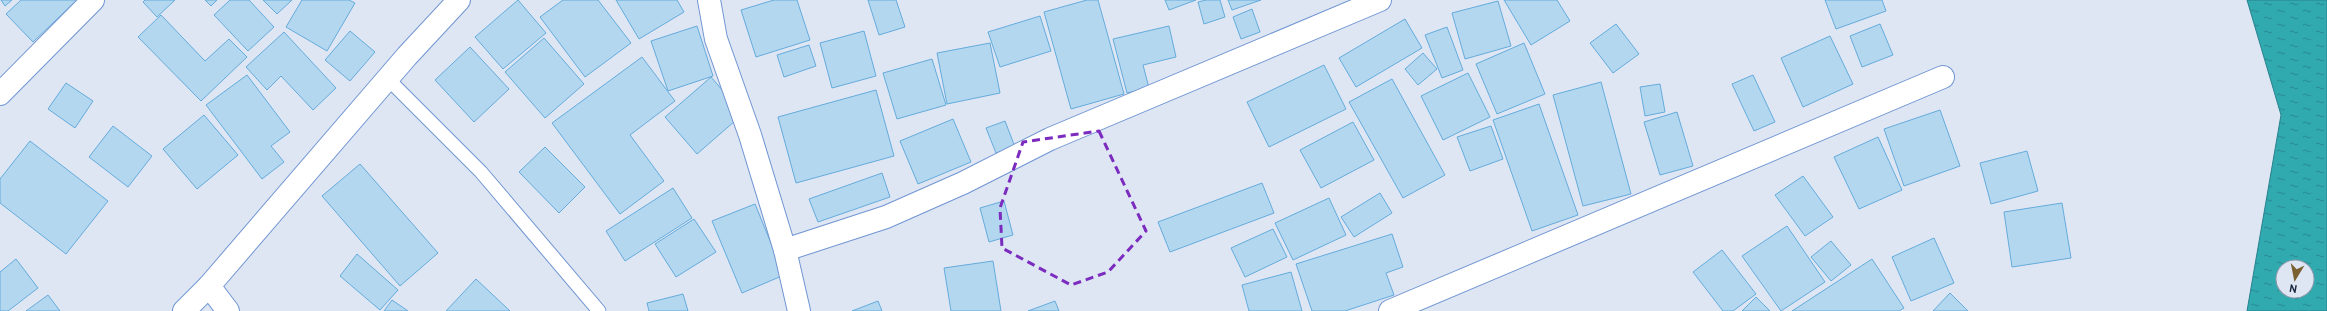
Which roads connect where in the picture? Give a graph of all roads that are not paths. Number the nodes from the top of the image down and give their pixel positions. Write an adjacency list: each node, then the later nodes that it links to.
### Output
1 (92, 0): 7 (street)
2 (459, 0): 6 (street)
3 (709, 0): 8 (street)
4 (1380, 0): 8 (street)
5 (1943, 77): 14 (street)
6 (388, 78): 9 (street); 12 (lane)
7 (0, 94)
8 (785, 250): 13 (street)
9 (209, 286): 10 (street); 11 (street)
10 (184, 311)
11 (228, 311)
12 (599, 311)
13 (799, 311)
14 (1390, 311)

